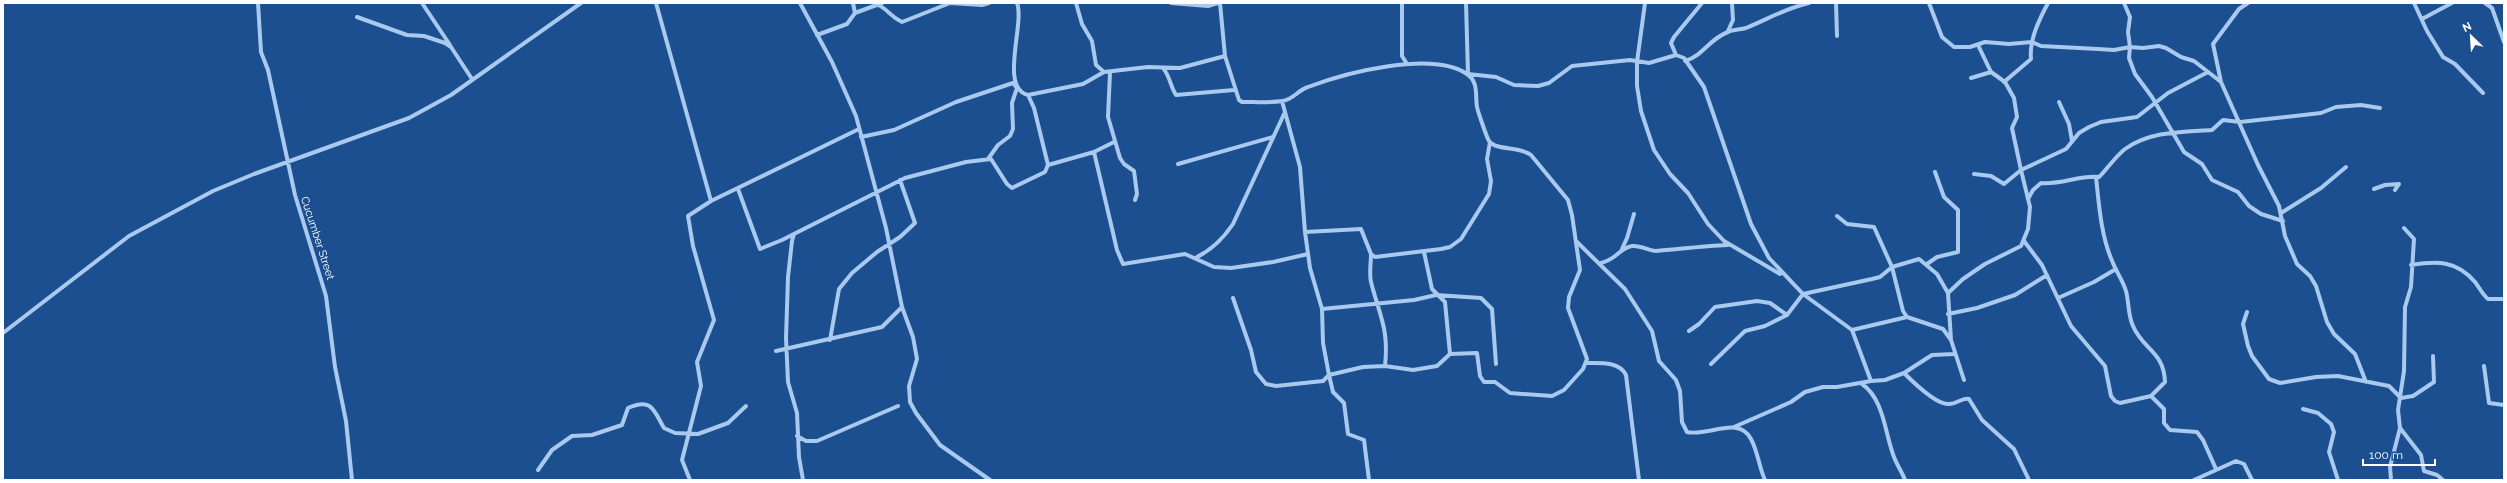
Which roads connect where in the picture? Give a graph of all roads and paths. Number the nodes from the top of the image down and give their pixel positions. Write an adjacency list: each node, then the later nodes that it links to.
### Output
1 (258, 3): 72 (street, Cucumber Street)
2 (422, 3): 37 (street)
3 (581, 3): 50 (street)
4 (656, 3): 87 (street)
5 (800, 3): 31 (street)
6 (853, 3): 27 (street)
7 (989, 3): 25 (street)
8 (1017, 3): 53 (street)
9 (1076, 3): 44 (street)
10 (1171, 3): 11 (street)
11 (1219, 3): 39 (street)
12 (1402, 3): 42 (street)
13 (1466, 3): 48 (street)
14 (1645, 3): 41 (street)
15 (1702, 3): 38 (street)
16 (1732, 3): 30 (street)
17 (1809, 3): 30 (street)
18 (1836, 3): 32 (street)
19 (1929, 3): 35 (street)
20 (2048, 3): 33 (street)
21 (2124, 3): 36 (street)
22 (2414, 3): 29 (street)
23 (2452, 3): 29 (street)
24 (2485, 3): 34 (street)
25 (880, 4): 27 (street)
26 (2246, 4): 52 (street)
27 (855, 13): 31 (street)
28 (357, 17): 37 (street)
29 (2422, 19): 55 (street)
30 (1728, 31): 40 (street)
31 (817, 35): 63 (street)
32 (1837, 36)
33 (2032, 42): 35 (street); 36 (street); 51 (street)
34 (2504, 42)
35 (1978, 45): 45 (street)
36 (2130, 46): 46 (street); 59 (street)
37 (451, 47): 50 (street)
38 (1676, 55): 40 (street); 41 (street)
39 (1225, 56): 43 (street); 54 (street)
40 (1685, 61): 109 (street)
41 (1637, 62): 48 (street); 98 (street)
42 (1407, 64): 48 (street); 57 (street)
43 (1163, 68): 47 (street); 54 (street)
44 (1104, 72): 47 (street); 56 (street)
45 (1991, 72): 49 (street); 51 (street)
46 (2208, 72): 52 (street); 59 (street)
47 (1110, 73): 68 (street)
48 (1468, 74): 69 (street)
49 (1970, 78)
50 (472, 79): 72 (street)
51 (2004, 82): 76 (street)
52 (2221, 82): 62 (street)
53 (1017, 88): 56 (street); 65 (street); 71 (street)
54 (1234, 90): 57 (street)
55 (2483, 93)
56 (1028, 95): 74 (street)
57 (1282, 101): 61 (street)
58 (2059, 102): 67 (street)
59 (2155, 105): 64 (street); 67 (street)
60 (2380, 108): 62 (street)
61 (1284, 113): 66 (street); 93 (street)
62 (2240, 122): 64 (street); 88 (street)
63 (860, 129): 65 (street); 81 (street)
64 (2172, 134): 79 (street); 91 (street)
65 (862, 137): 84 (street)
66 (1273, 137): 73 (street); 103 (street)
67 (2072, 141): 76 (street)
68 (1114, 142): 70 (street); 85 (street)
69 (1490, 142): 95 (street); 100 (street)
70 (1094, 152): 74 (street); 103 (street)
71 (988, 159): 74 (street); 80 (street)
72 (287, 160): 126 (street); 157 (street, Cucumber Street)
73 (1178, 164)
74 (1048, 165)
75 (2346, 166): 88 (street)
76 (2022, 170): 78 (street); 86 (street)
77 (1935, 172): 105 (street)
78 (1974, 174)
79 (2096, 177): 86 (street); 108 (street)
80 (900, 180): 84 (street); 97 (street)
81 (738, 189): 87 (street); 94 (street)
82 (2374, 189): 83 (street)
83 (2396, 190)
84 (876, 192): 94 (street); 97 (street)
85 (1135, 200)
86 (2028, 200): 96 (street)
87 (711, 201): 153 (street)
88 (2280, 213): 91 (street)
89 (1634, 214): 99 (street)
90 (1837, 216): 107 (street)
91 (2282, 221): 143 (street)
92 (2404, 228): 106 (street)
93 (1305, 232): 101 (street); 102 (street)
94 (794, 234): 129 (street)
95 (1576, 241): 104 (street); 134 (street)
96 (2024, 242): 110 (street); 111 (street)
97 (889, 243): 118 (street); 127 (street)
98 (1728, 245): 99 (street); 109 (street)
99 (1622, 249): 104 (street)
100 (1424, 252): 102 (street); 113 (street)
101 (1308, 254): 103 (street); 119 (street)
102 (1371, 254): 117 (street)
103 (1196, 258)
104 (1601, 263): 151 (street)
105 (1927, 264): 107 (street); 111 (street)
106 (2411, 265): 116 (street); 146 (street)
107 (1892, 267): 112 (street); 123 (street)
108 (2116, 269): 115 (street); 145 (street)
109 (1782, 275): 112 (street)
110 (2047, 275): 115 (street); 121 (street)
111 (1948, 293): 121 (street)
112 (1803, 294): 122 (street); 124 (street)
113 (1436, 295): 117 (street); 131 (street); 135 (street)
114 (1233, 298): 140 (street)
115 (2058, 298): 145 (street)
116 (2504, 299)
117 (1378, 302): 119 (street); 137 (street)
118 (902, 307): 127 (street); 160 (street)
119 (1322, 309): 140 (street)
120 (2248, 312): 143 (street)
121 (1948, 314): 128 (street)
122 (1787, 315): 125 (street); 136 (street)
123 (1907, 317): 124 (street); 128 (street)
124 (1852, 330): 142 (street)
125 (1689, 331)
126 (3, 333)
127 (830, 340): 129 (street)
128 (1950, 340): 141 (street)
129 (788, 348): 130 (street); 154 (street)
130 (776, 351)
131 (1450, 354): 134 (street); 137 (street)
132 (1954, 354): 139 (street)
133 (2433, 356): 146 (street)
134 (1586, 363): 162 (street)
135 (1496, 364)
136 (1711, 364)
137 (1385, 366): 140 (street)
138 (2484, 366): 147 (street)
139 (1904, 373): 142 (street); 165 (street)
140 (1329, 375): 161 (street)
141 (1964, 380)
142 (1872, 381): 144 (street)
143 (2366, 382): 146 (street)
144 (1862, 384): 151 (street); 164 (street)
145 (2151, 396): 155 (street)
146 (2401, 398): 152 (street)
147 (2504, 405)
148 (746, 406): 153 (street)
149 (898, 406): 154 (street)
150 (2303, 409): 168 (street)
151 (1734, 427): 163 (street)
152 (2400, 428): 169 (street); 170 (street)
153 (689, 435): 156 (street); 158 (street)
154 (798, 436): 159 (street)
155 (2216, 469): 166 (street); 167 (street)
156 (538, 470)
157 (352, 480)
158 (690, 480)
159 (803, 480)
160 (990, 480)
161 (1369, 480)
162 (1639, 480)
163 (1765, 480)
164 (1905, 480)
165 (2029, 480)
166 (2194, 480)
167 (2252, 480)
168 (2338, 480)
169 (2391, 480)
170 (2443, 480)

